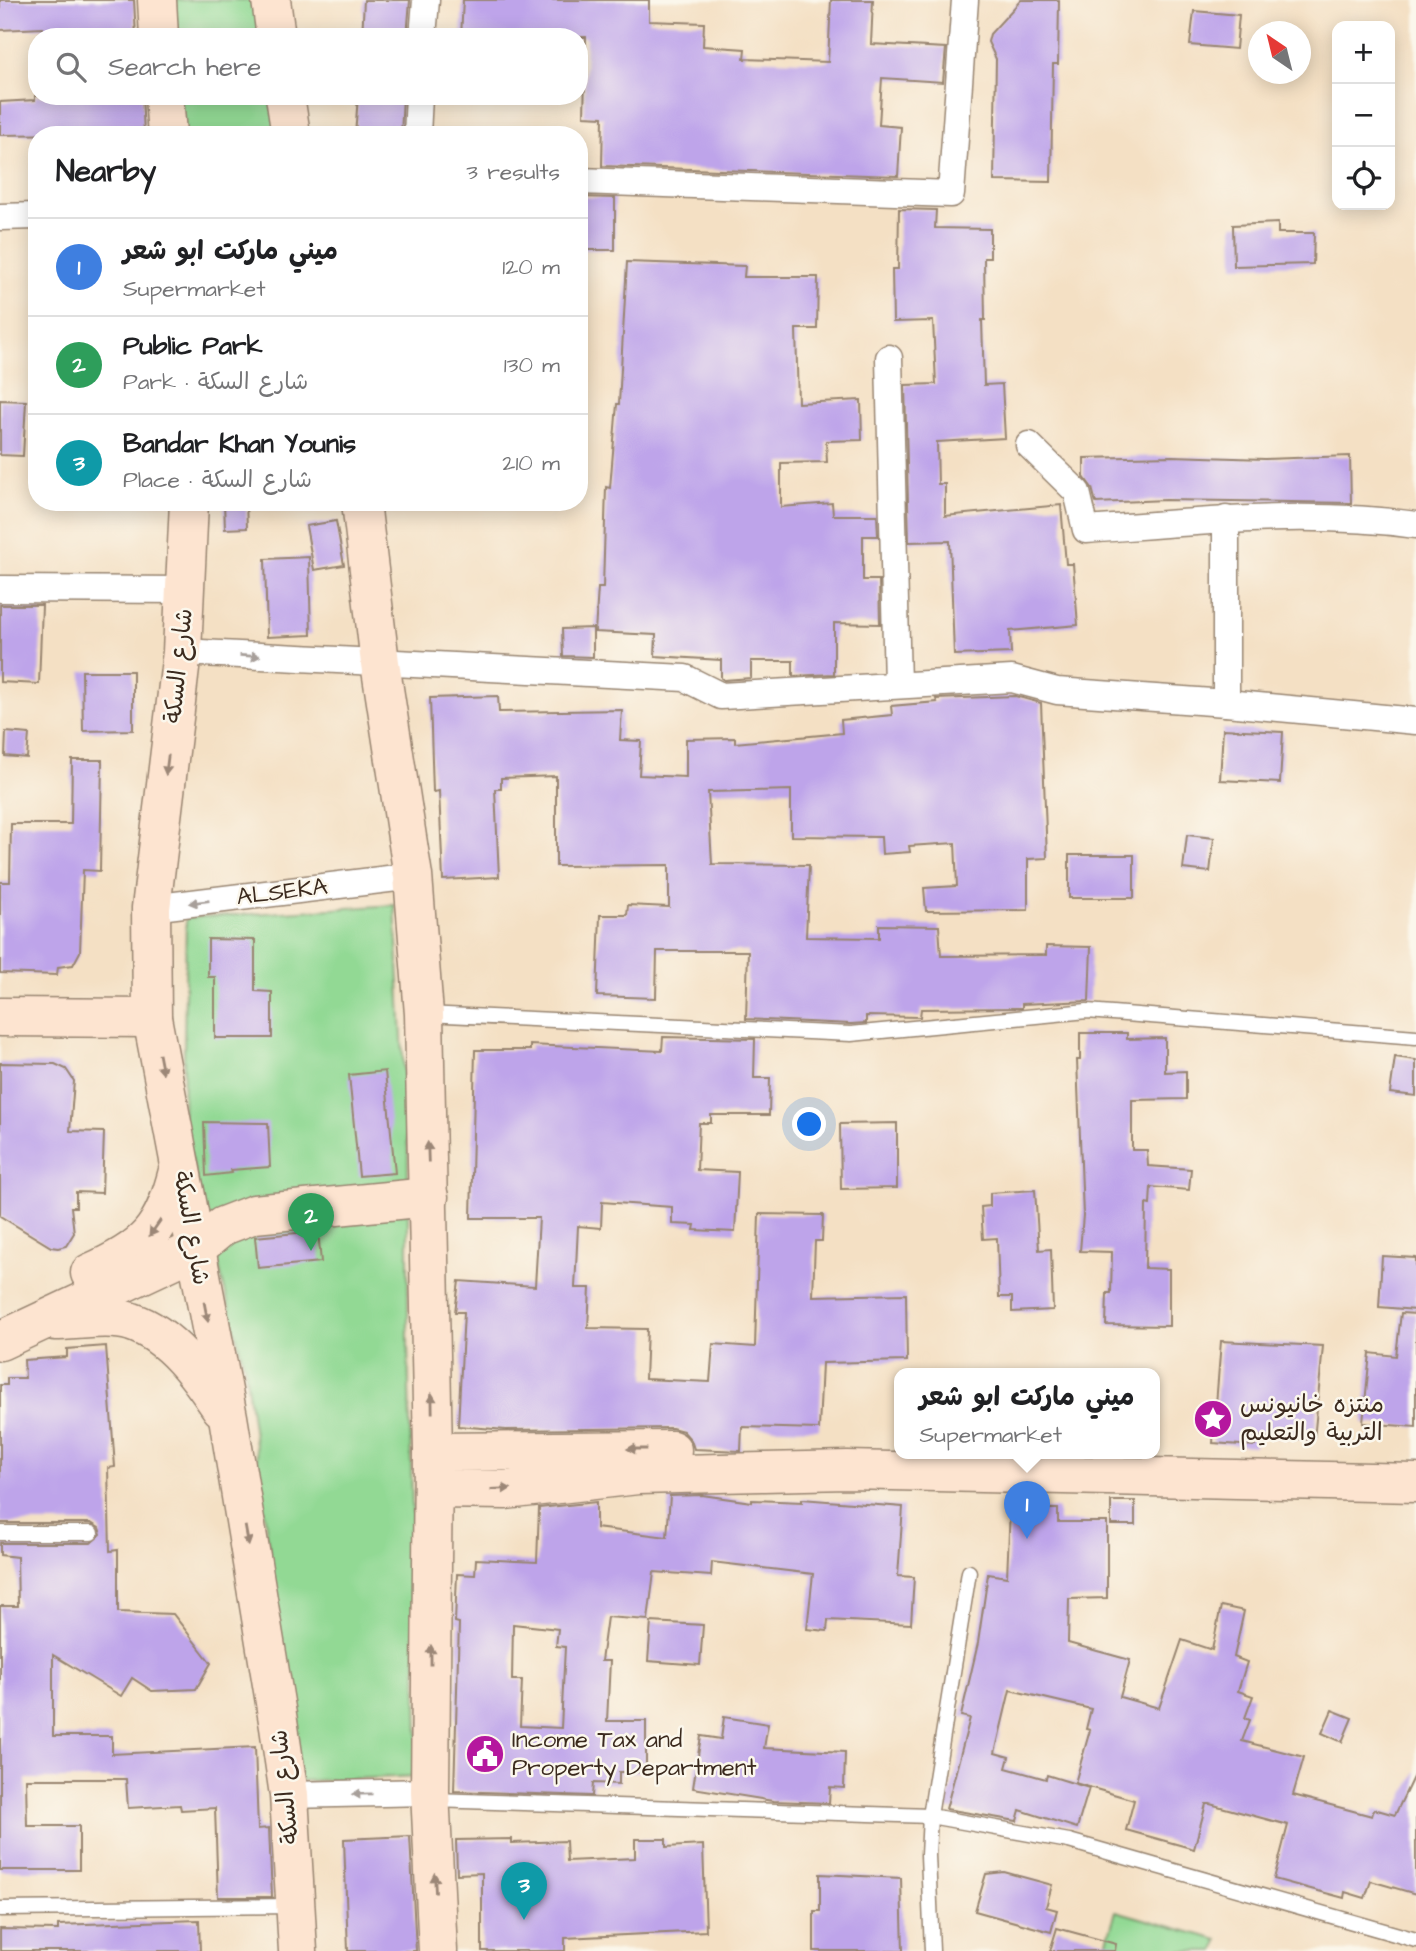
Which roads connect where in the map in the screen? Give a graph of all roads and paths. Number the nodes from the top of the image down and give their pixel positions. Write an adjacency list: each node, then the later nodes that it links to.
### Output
1 (157, 0): 5 (main road)
2 (271, 0): 6 (main road)
3 (426, 0): 7 (street)
4 (964, 0): 14 (street)
5 (159, 28)
6 (275, 28)
7 (424, 28)
8 (165, 105): 11 (main road)
9 (286, 105): 12 (main road)
10 (419, 105): 13 (street)
11 (166, 126)
12 (290, 126)
13 (417, 126)
14 (588, 181)
15 (28, 216): 16 (street)
16 (0, 217)
17 (889, 358): 27 (street)
18 (1029, 446): 21 (street)
19 (189, 511): 24 (main road, شارع السكة)
20 (362, 511): 26 (main road)
21 (1226, 519): 22 (street); 28 (street)
22 (1416, 525)
23 (0, 589): 24 (street)
24 (187, 590): 25 (main road, شارع السكة)
25 (182, 652): 26 (street, one-way to 26); 31 (main road, شارع السكة, one-way to 31)
26 (380, 663): 27 (street); 30 (main road)
27 (897, 684): 28 (street)
28 (1226, 702): 29 (street)
29 (1416, 721)
30 (413, 876): 31 (street, ALSEKA, one-way to 31); 32 (main road)
31 (151, 908): 34 (main road, شارع السكة)
32 (424, 1014): 35 (lane); 37 (main road, one-way to 32)
33 (0, 1017): 34 (main road)
34 (152, 1018): 36 (main road, شارع السكة, one-way to 36)
35 (1416, 1037)
36 (179, 1166): 38 (main road, شارع السكة); 39 (main road, one-way to 39)
37 (429, 1196): 38 (main road); 43 (main road, one-way to 37)
38 (194, 1250): 40 (main road); 42 (main road, شارع السكة, one-way to 42)
39 (0, 1313)
40 (43, 1321): 41 (main road); 42 (main road)
41 (0, 1341)
42 (228, 1417): 52 (main road, شارع السكة, one-way to 52)
43 (433, 1452): 44 (main road, one-way to 43); 48 (main road)
44 (894, 1454)
45 (1127, 1459): 46 (main road, one-way to 45)
46 (1416, 1465)
47 (1416, 1483): 48 (main road, one-way to 47)
48 (433, 1489): 53 (main road, one-way to 48)
49 (91, 1532): 50 (lane)
50 (0, 1533)
51 (969, 1572): 54 (lane)
52 (289, 1795): 53 (street, one-way to 52); 55 (main road, شارع السكة)
53 (431, 1796): 54 (lane); 59 (main road, one-way to 53)
54 (930, 1816): 57 (lane); 60 (lane)
55 (296, 1906): 56 (lane); 58 (main road, شارع السكة)
56 (0, 1909)
57 (1416, 1940)
58 (298, 1951)
59 (438, 1951)
60 (932, 1951)

